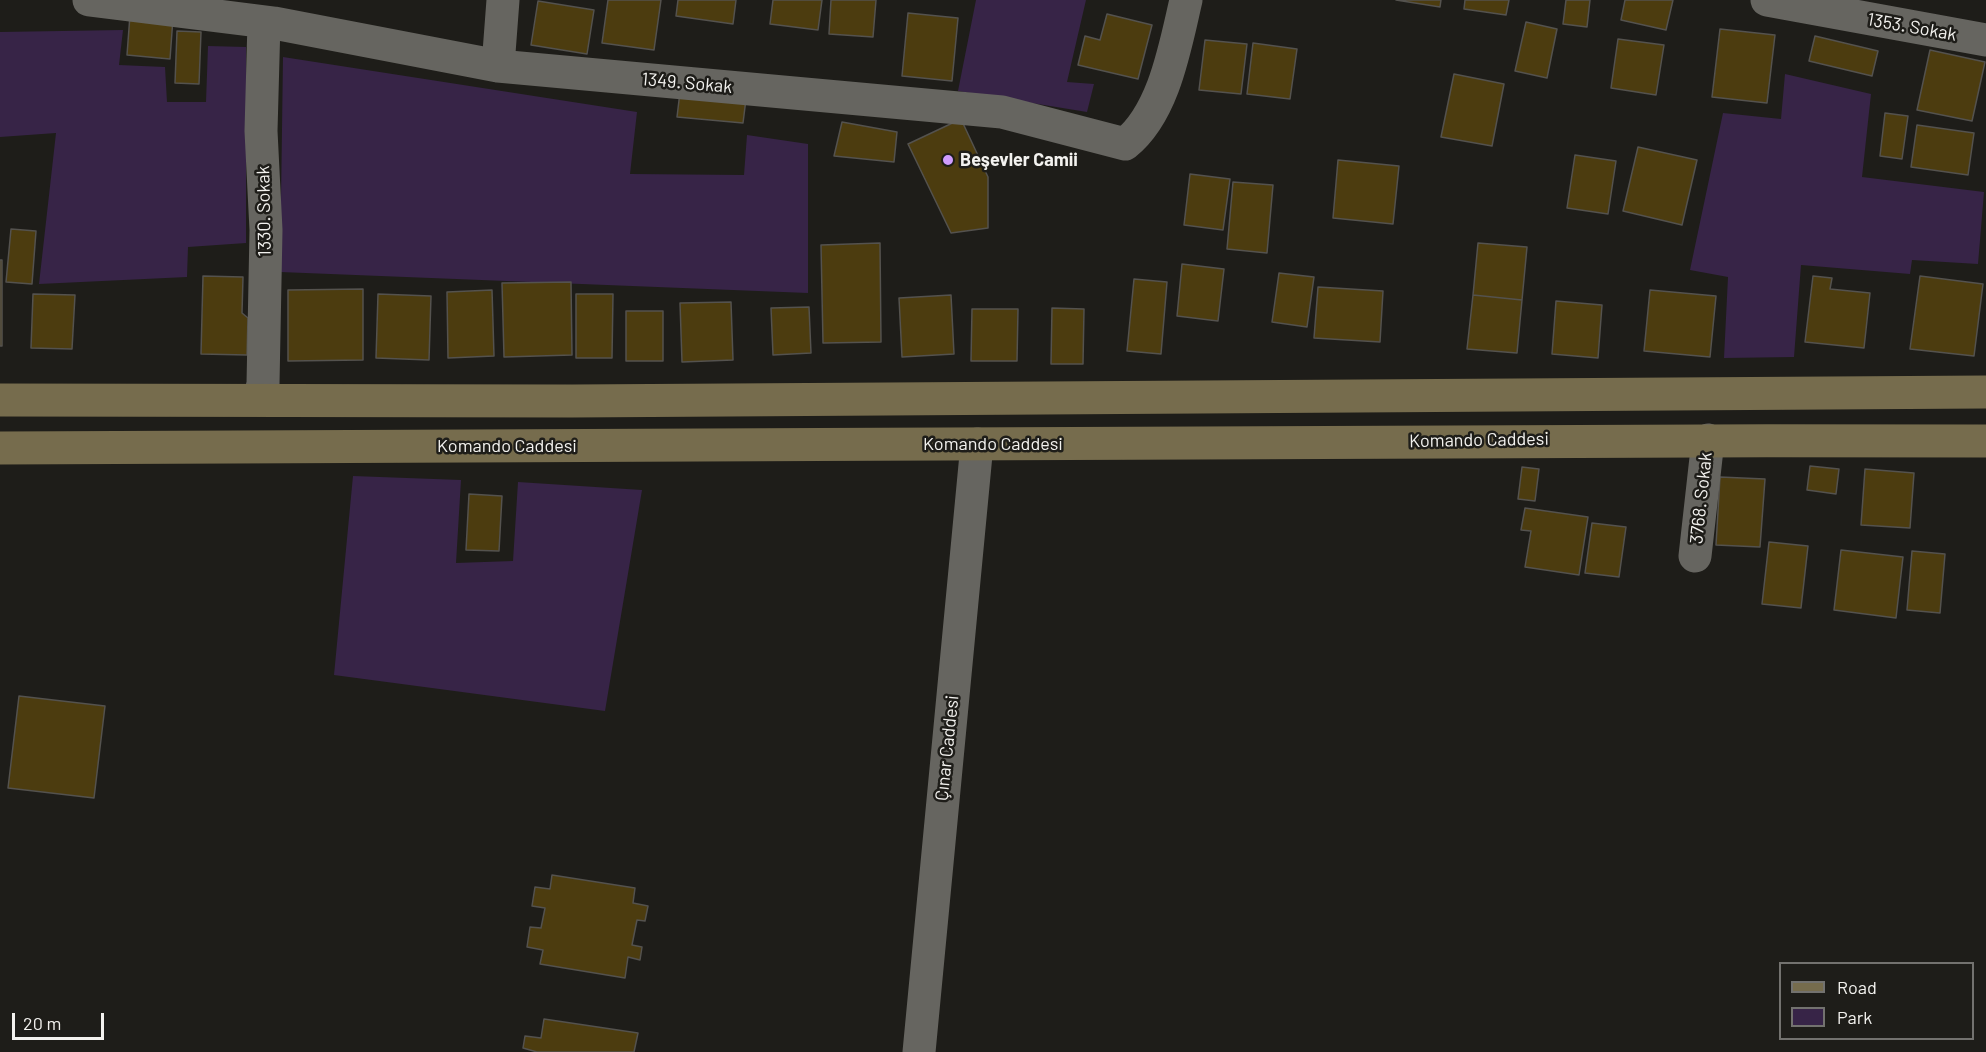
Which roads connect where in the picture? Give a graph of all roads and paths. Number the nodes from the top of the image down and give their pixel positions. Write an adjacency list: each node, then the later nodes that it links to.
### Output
1 (89, 0): 5 (street, 1349. Sokak)
2 (503, 0): 7 (street)
3 (1186, 0): 7 (street, 1349. Sokak)
4 (1767, 0): 6 (street, 1353. Sokak)
5 (264, 22): 7 (street, 1349. Sokak); 10 (street, 1330. Sokak)
6 (1986, 40)
7 (498, 66)
8 (1986, 392): 10 (main road)
9 (0, 400): 10 (main road)
10 (259, 400)
11 (1708, 440): 12 (main road, Komando Caddesi); 13 (main road, Komando Caddesi); 15 (street, 3768. Sokak)
12 (1986, 441)
13 (977, 444): 14 (main road, Komando Caddesi); 16 (street, Çınar Caddesi)
14 (0, 448)
15 (1695, 556)
16 (919, 1052)

